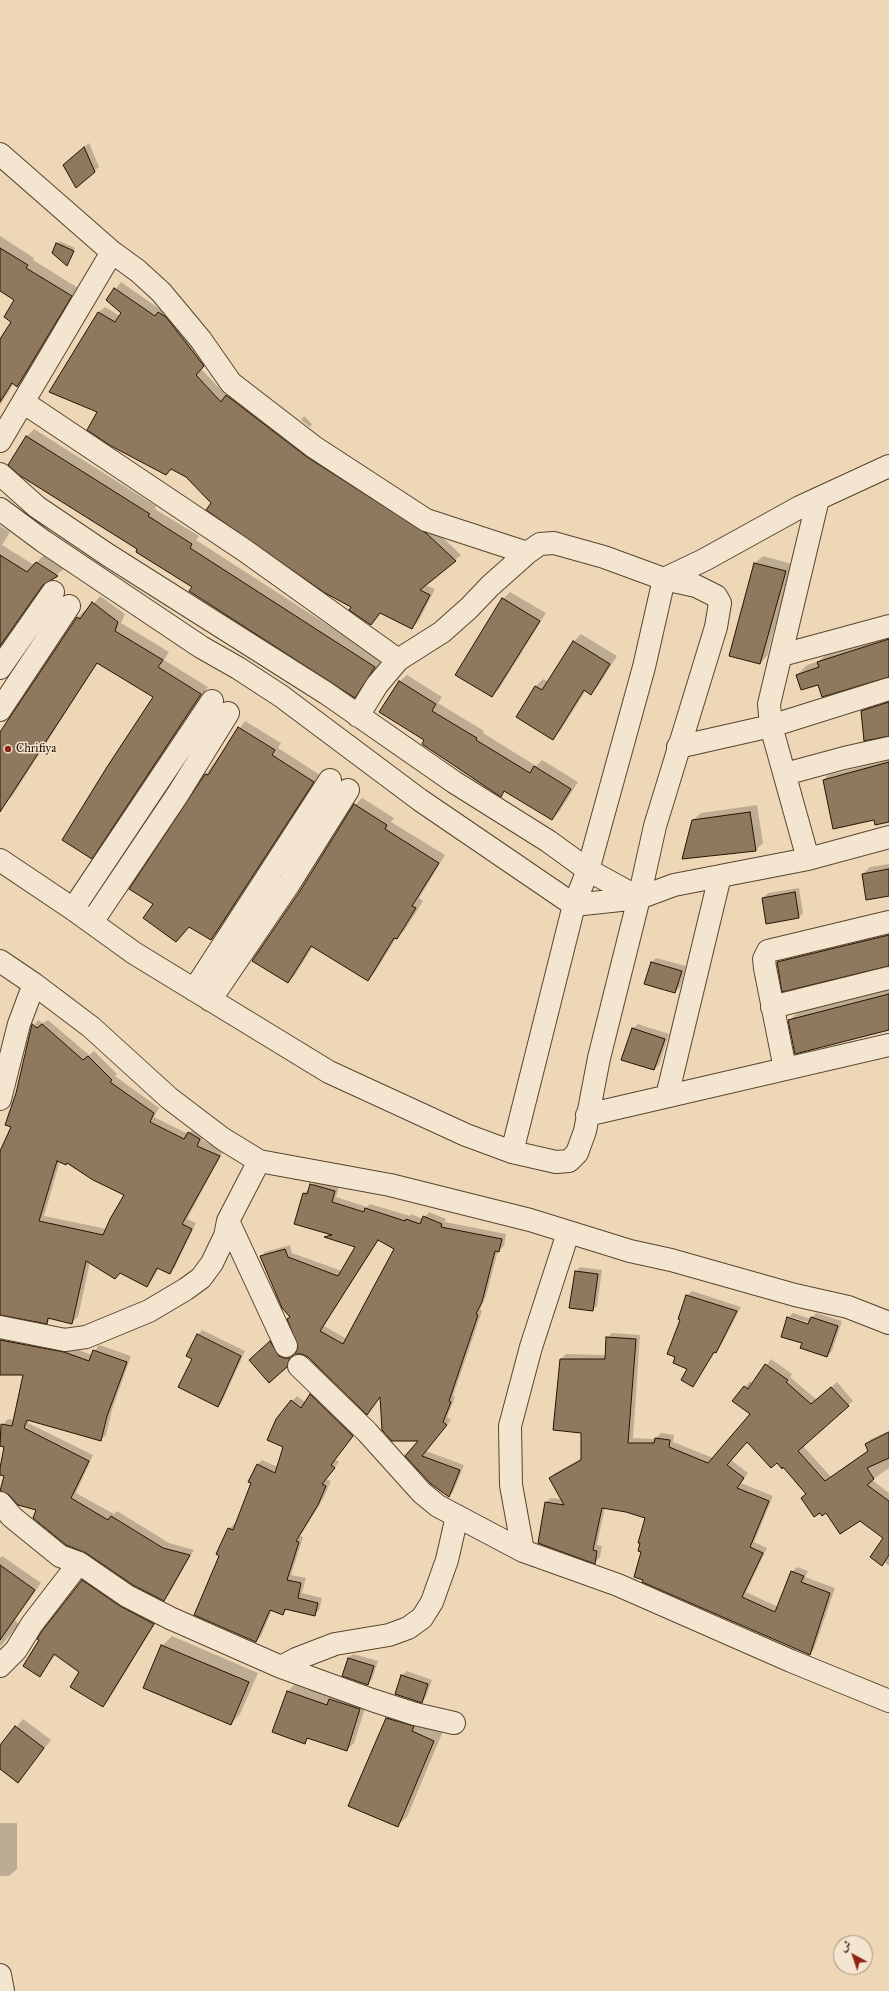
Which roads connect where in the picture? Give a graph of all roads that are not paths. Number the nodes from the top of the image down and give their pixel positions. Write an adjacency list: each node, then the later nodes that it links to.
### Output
1 (0, 154): 2 (street)
2 (112, 252): 3 (street); 9 (street)
3 (23, 402): 4 (street); 15 (street)
4 (0, 441)
5 (889, 466): 7 (street)
6 (0, 474): 19 (street)
7 (818, 500): 10 (street); 14 (street)
8 (0, 509): 33 (street)
9 (527, 553): 10 (street); 15 (street)
10 (664, 579): 21 (street); 30 (street)
11 (53, 592): 16 (street)
12 (69, 606): 18 (street)
13 (889, 626): 14 (street)
14 (782, 655): 20 (street)
15 (398, 660): 19 (street)
16 (0, 668)
17 (889, 689): 20 (street)
18 (4, 696)
19 (358, 716): 30 (street)
20 (771, 726): 21 (street); 23 (street)
21 (678, 747): 32 (street)
22 (889, 748): 23 (street)
23 (785, 774): 28 (street)
24 (158, 782): 26 (street); 26 (street); 34 (street)
25 (339, 785): 40 (street)
26 (178, 794): 35 (street)
27 (889, 837): 28 (street)
28 (808, 859): 31 (street)
29 (0, 860): 34 (street)
30 (588, 870): 32 (street); 33 (street)
31 (720, 876): 32 (street); 44 (street)
32 (639, 898): 33 (street); 46 (street)
33 (574, 905): 47 (street)
34 (73, 909): 35 (street)
35 (92, 922): 40 (street)
36 (889, 922): 41 (street)
37 (0, 961): 39 (street)
38 (889, 978): 41 (street)
39 (34, 984): 45 (street); 48 (street)
40 (202, 995): 47 (street)
41 (772, 1007): 43 (street)
42 (889, 1045): 43 (street)
43 (786, 1069): 44 (street)
44 (667, 1096): 46 (street)
45 (0, 1099)
46 (587, 1115): 47 (street)
47 (512, 1152)
48 (259, 1161): 49 (street); 50 (street)
49 (228, 1221): 52 (street); 53 (street)
50 (568, 1233): 51 (street); 57 (street)
51 (889, 1323)
52 (0, 1327)
53 (286, 1346)
54 (299, 1366): 56 (street)
55 (0, 1503): 58 (street)
56 (457, 1516): 57 (street); 60 (street)
57 (523, 1551): 61 (street)
58 (79, 1563): 59 (street); 60 (street)
59 (0, 1666)
60 (281, 1667): 62 (street)
61 (889, 1701)
62 (454, 1724)
63 (0, 1975): 64 (street)
64 (3, 1991)

